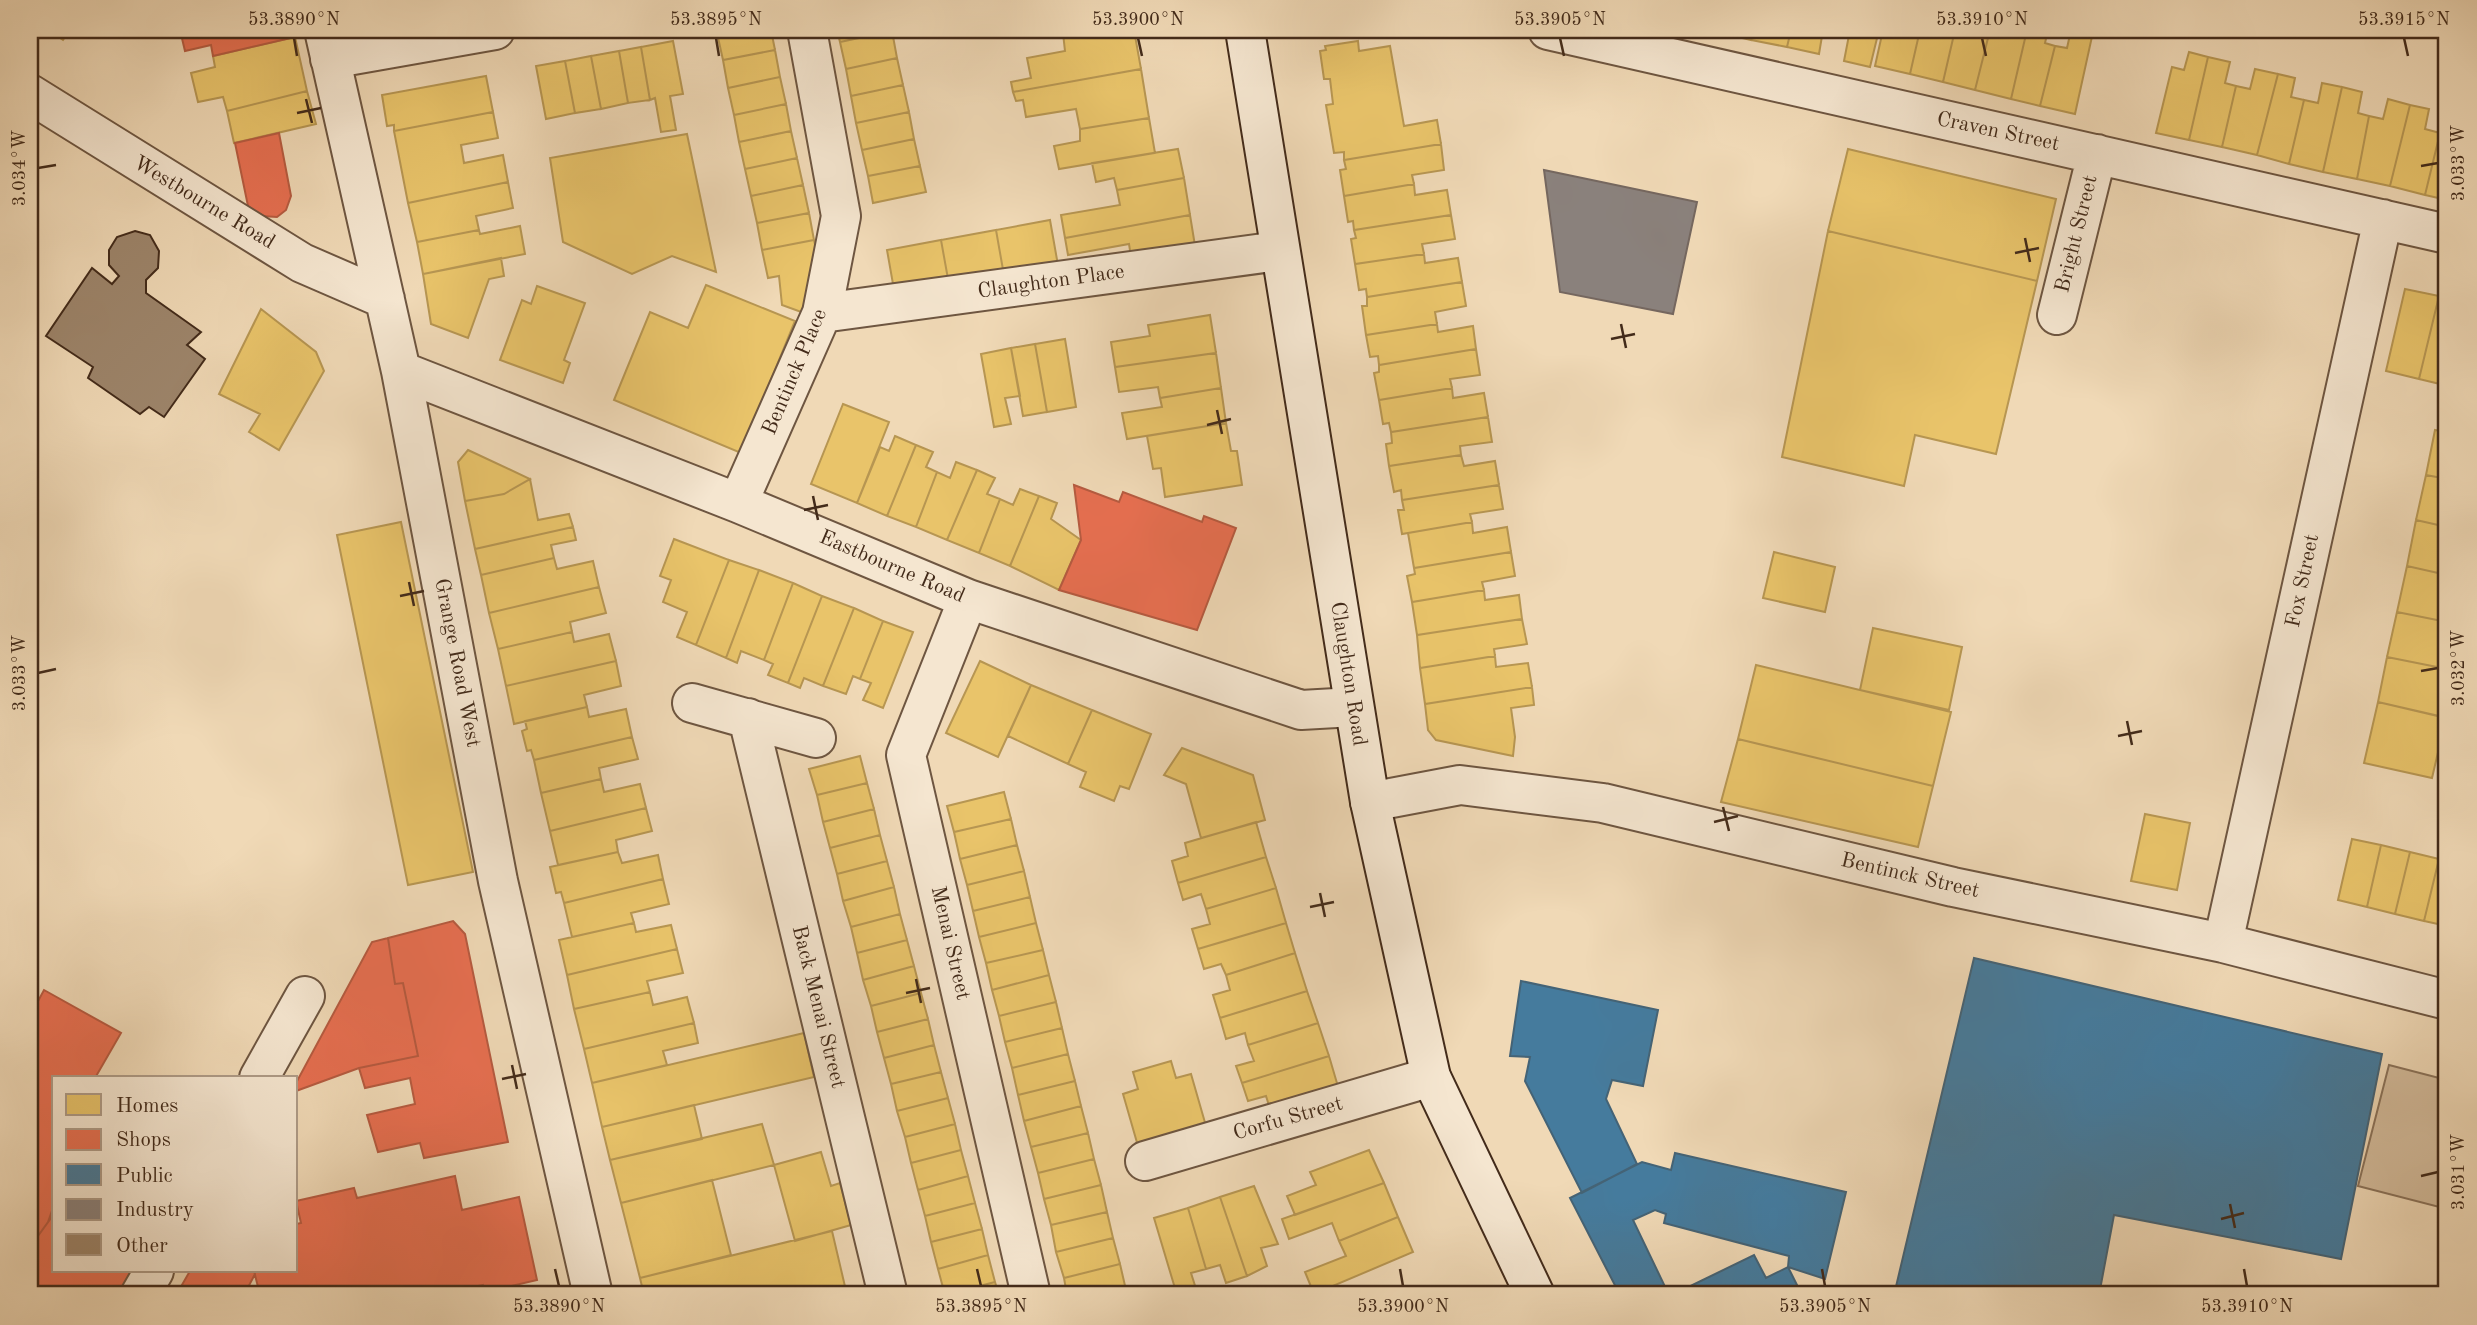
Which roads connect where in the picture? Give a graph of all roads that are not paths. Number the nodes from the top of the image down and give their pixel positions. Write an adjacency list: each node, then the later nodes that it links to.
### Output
1 (495, 30): 5 (street)
2 (807, 30): 12 (street, Bentinck Place)
3 (1245, 30): 10 (street, Claughton Road)
4 (1548, 30): 7 (street, Craven Street)
5 (327, 44): 11 (street, Grange Road West)
6 (30, 93): 11 (street, Westbourne Road)
7 (2097, 154): 8 (street, Craven Street); 13 (street, Bright Street)
8 (2383, 219): 9 (street, Craven Street); 22 (street, Fox Street)
9 (2447, 234)
10 (1279, 251): 12 (street, Claughton Place); 18 (street, Claughton Road)
11 (385, 299): 14 (street, Grange Road West)
12 (822, 313): 15 (street, Bentinck Place)
13 (2057, 315)
14 (401, 371): 15 (street, Eastbourne Road); 30 (street, Grange Road West)
15 (738, 502): 16 (street, Eastbourne Road)
16 (968, 599): 18 (street, Eastbourne Road); 32 (street, Menai Street)
17 (692, 703): 19 (street)
18 (1354, 707): 21 (street, Claughton Road)
19 (748, 719): 20 (street); 31 (street, Back Menai Street)
20 (816, 738)
21 (1370, 802): 22 (street, Bentinck Street); 26 (street, Claughton Road)
22 (2222, 943): 24 (street, Bentinck Street)
23 (305, 996): 25 (street)
24 (2447, 1000)
25 (261, 1076)
26 (1431, 1077): 27 (street, Corfu Street); 33 (street, Claughton Road)
27 (1145, 1161)
28 (153, 1272): 29 (street)
29 (140, 1295)
30 (593, 1295)
31 (888, 1295)
32 (1031, 1295)
33 (1535, 1295)

